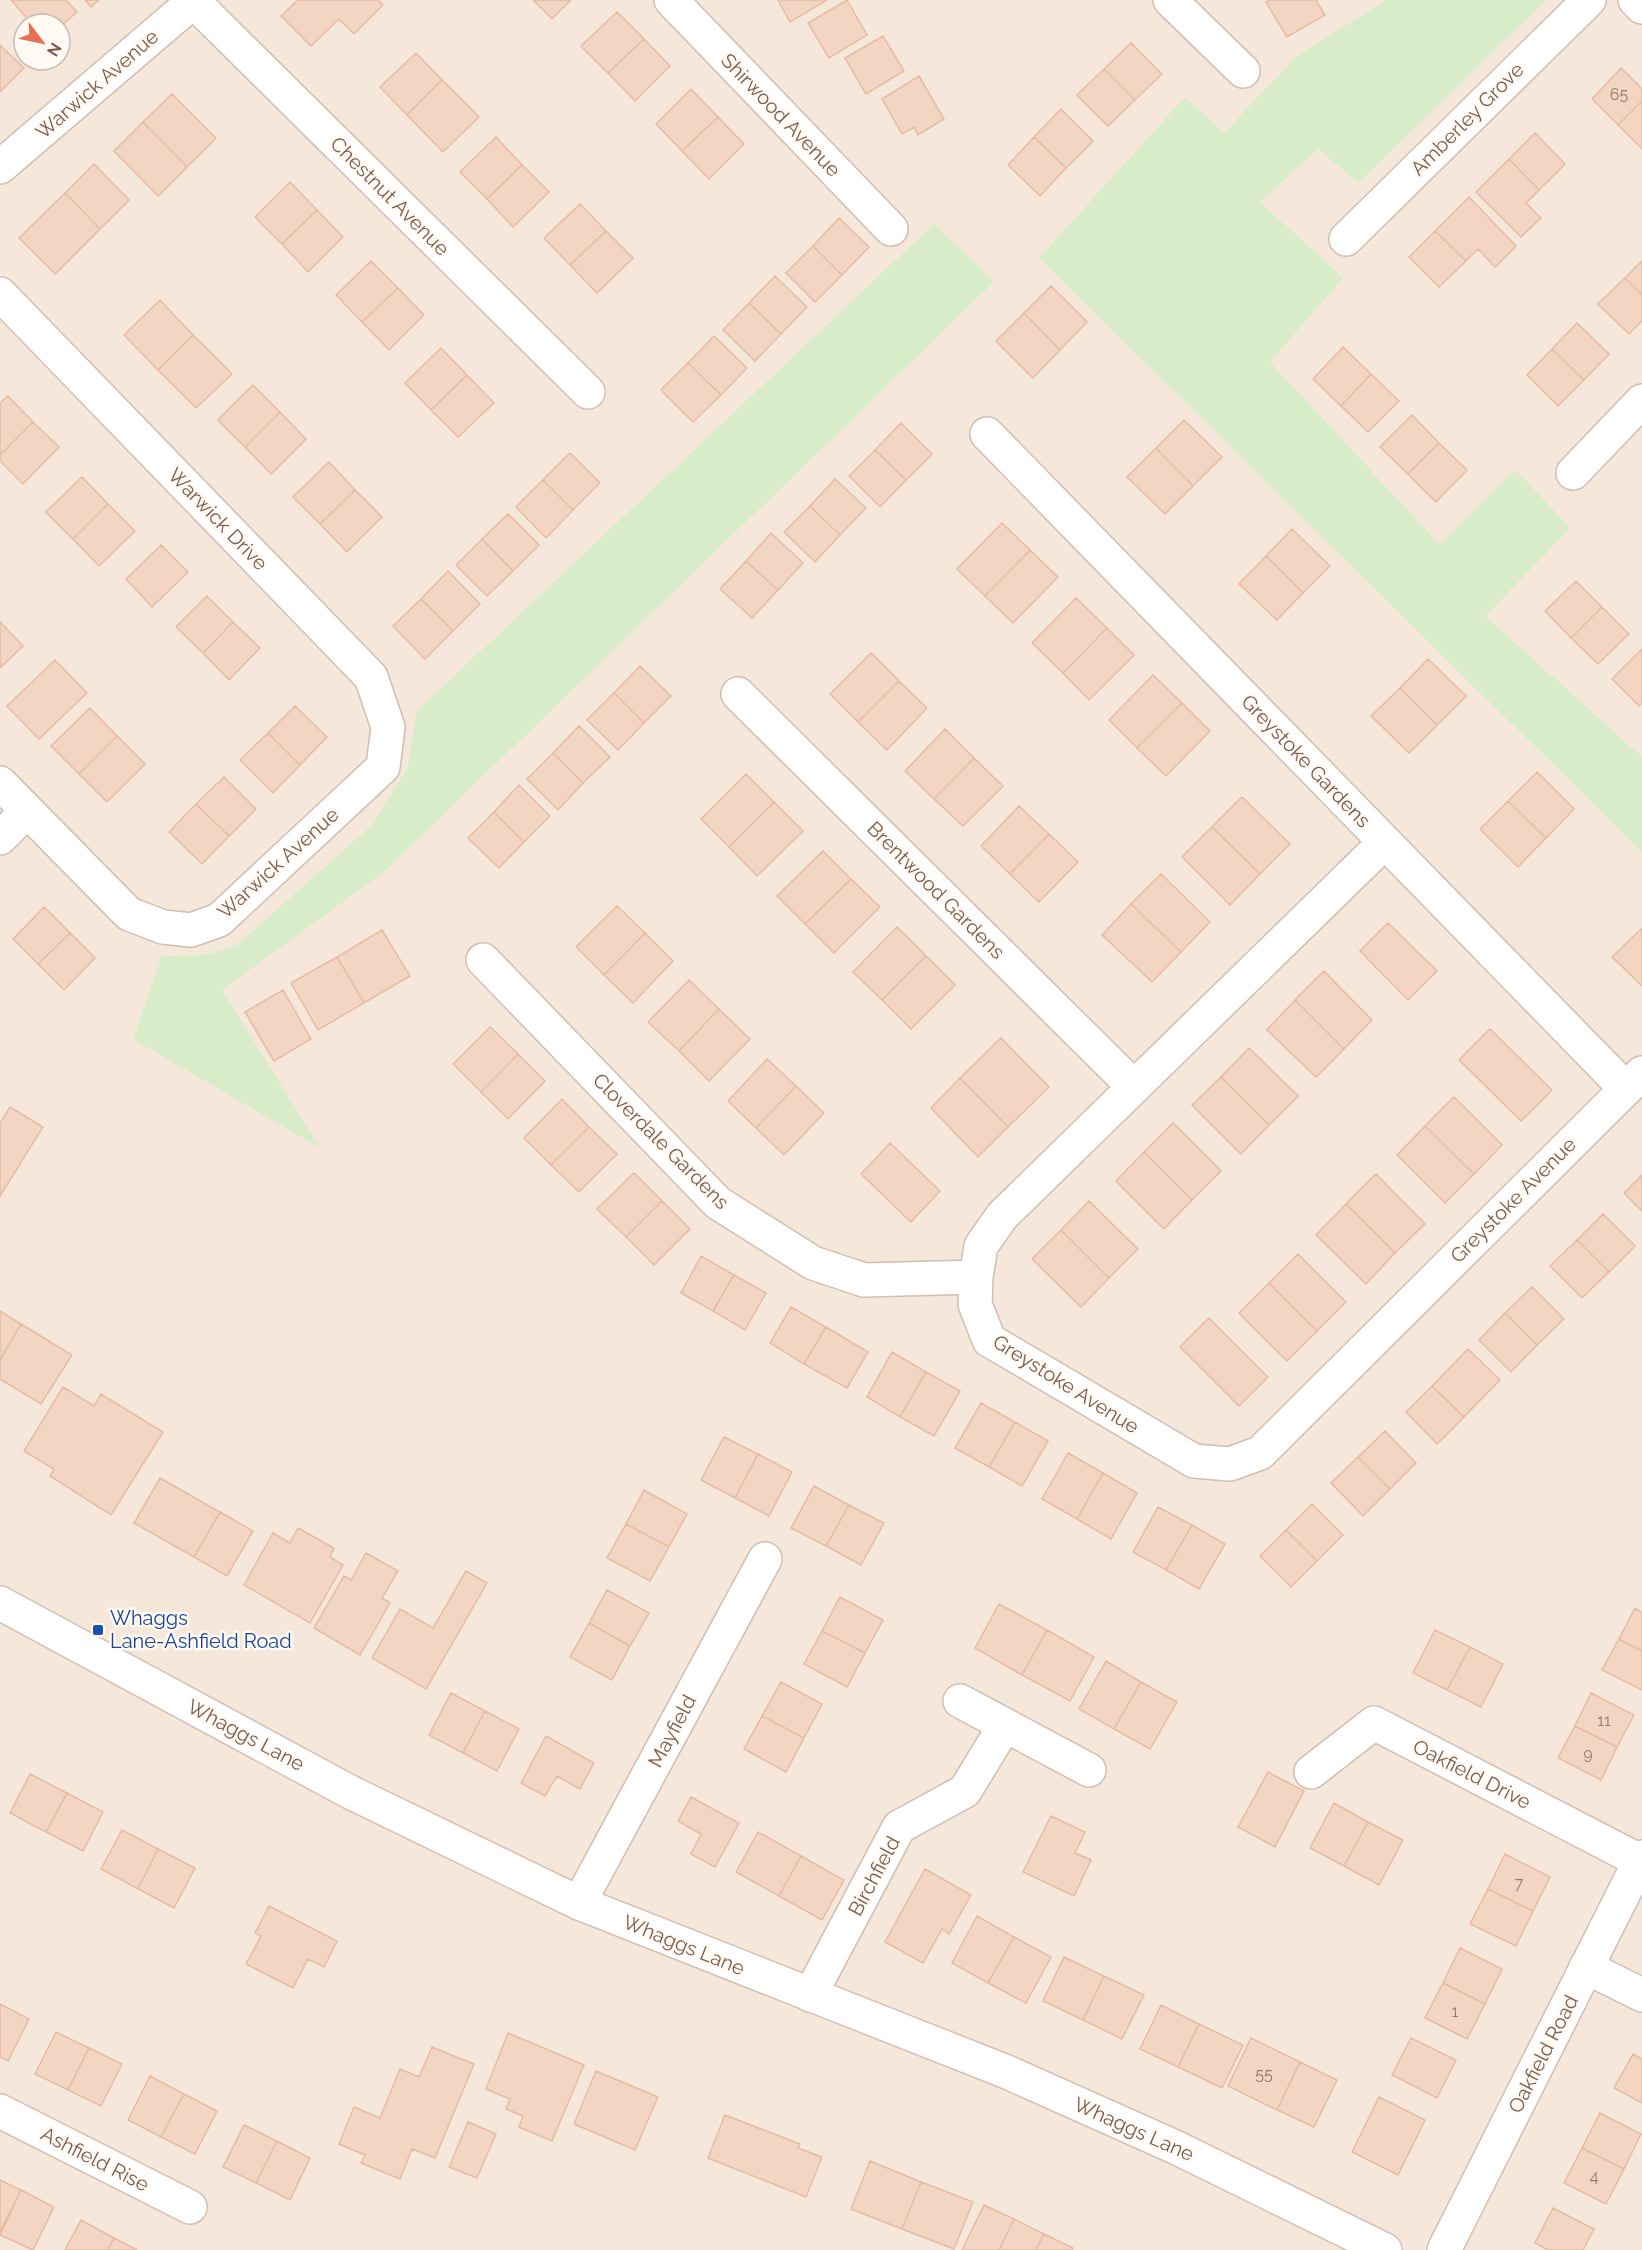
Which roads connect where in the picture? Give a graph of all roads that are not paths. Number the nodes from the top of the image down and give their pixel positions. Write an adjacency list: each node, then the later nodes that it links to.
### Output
1 (671, 0): 9 (street, Shirwood Avenue)
2 (1170, 0): 7 (street)
3 (1589, 0): 10 (street, Amberley Grove)
4 (1635, 0): 6 (street)
5 (194, 1): 8 (street, Warwick Avenue); 12 (street, Chestnut Avenue)
6 (1642, 7)
7 (1243, 71)
8 (0, 167)
9 (891, 229)
10 (1346, 239)
11 (0, 294): 17 (street, Warwick Drive)
12 (588, 392)
13 (1642, 401): 15 (street)
14 (987, 434): 21 (street, Greystoke Gardens)
15 (1573, 473)
16 (738, 694): 24 (street, Brentwood Gardens)
17 (383, 767): 19 (street, Warwick Avenue)
18 (0, 783): 19 (street, Warwick Avenue)
19 (27, 811): 20 (street)
20 (0, 838)
21 (1385, 842): 23 (street, Greystoke Gardens); 24 (street, Greystoke Avenue)
22 (483, 960): 25 (street, Cloverdale Gardens)
23 (1633, 1080): 25 (street, Greystoke Avenue)
24 (1133, 1086): 25 (street, Greystoke Avenue)
25 (976, 1277)
26 (765, 1559): 33 (street, Mayfield)
27 (0, 1603): 33 (street, Whaggs Lane)
28 (960, 1701): 29 (street)
29 (1005, 1725): 30 (street); 35 (street, Birchfield)
30 (1089, 1770)
31 (1311, 1772): 32 (street, Oakfield Drive)
32 (1641, 1859): 34 (street, Oakfield Road)
33 (579, 1903): 35 (street, Whaggs Lane)
34 (1586, 1967): 36 (street); 40 (street, Oakfield Road)
35 (810, 1995): 39 (street, Whaggs Lane)
36 (1642, 1995)
37 (0, 2111): 38 (street, Ashfield Rise)
38 (190, 2207)
39 (1386, 2250)
40 (1444, 2250)

